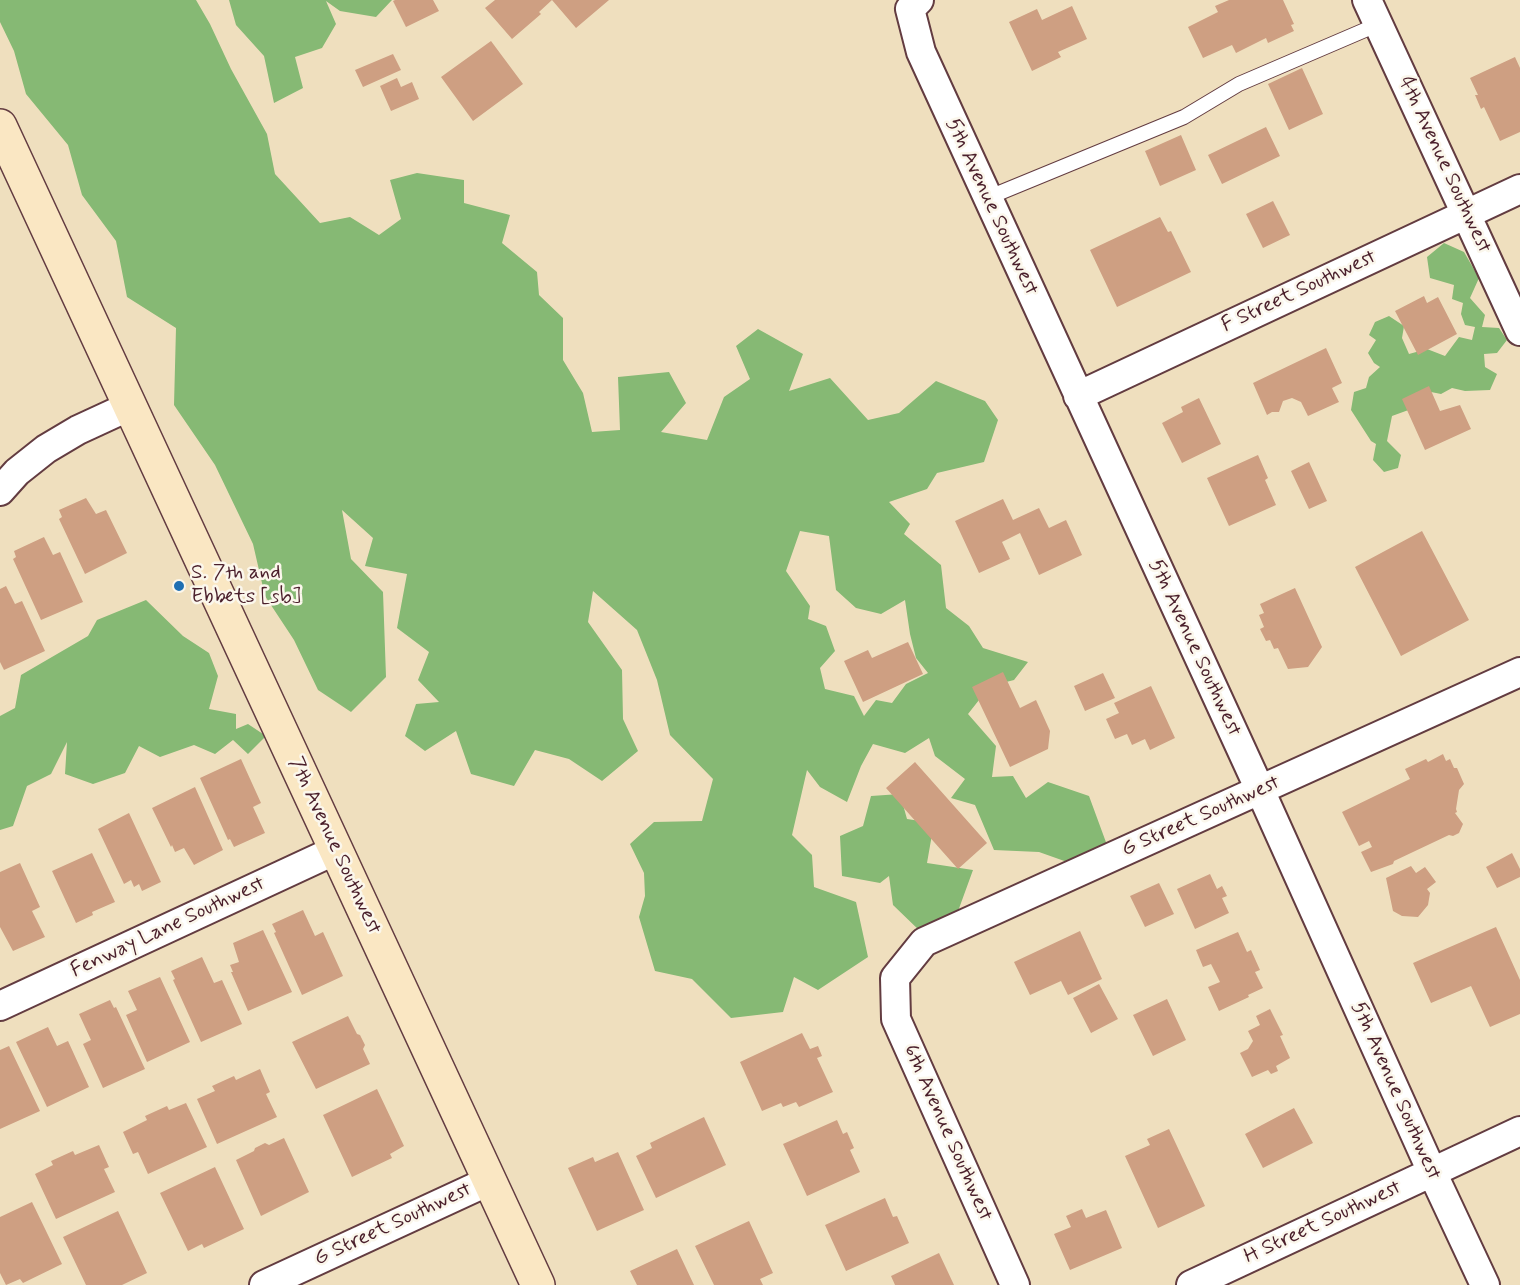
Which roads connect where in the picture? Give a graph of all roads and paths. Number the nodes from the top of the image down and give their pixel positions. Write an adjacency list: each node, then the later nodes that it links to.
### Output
1 (914, 4): 5 (street, 5th Avenue Southwest)
2 (1373, 12): 5 (lane); 6 (street, 4th Avenue Southwest)
3 (0, 126): 9 (street, 7th Avenue Southwest)
4 (1520, 189): 6 (street, F Street Southwest)
5 (987, 198): 8 (street, 5th Avenue Southwest)
6 (1467, 213): 7 (street, 4th Avenue Southwest); 8 (street, F Street Southwest)
7 (1520, 331)
8 (1078, 396): 12 (street, 5th Avenue Southwest)
9 (130, 406): 10 (street); 13 (street, 7th Avenue Southwest)
10 (0, 491)
11 (1520, 672): 12 (street, G Street Southwest)
12 (1260, 790): 14 (street, G Street Southwest); 17 (street, 5th Avenue Southwest)
13 (336, 850): 15 (street, Fenway Lane Southwest); 18 (street, 7th Avenue Southwest)
14 (894, 978): 21 (street, 6th Avenue Southwest)
15 (0, 1006)
16 (1520, 1131): 17 (street, H Street Southwest)
17 (1432, 1172): 22 (street, H Street Southwest); 23 (street, 5th Avenue Southwest)
18 (489, 1181): 19 (street, G Street Southwest); 20 (street, 7th Avenue Southwest)
19 (264, 1285)
20 (538, 1285)
21 (1015, 1285)
22 (1191, 1285)
23 (1485, 1285)

